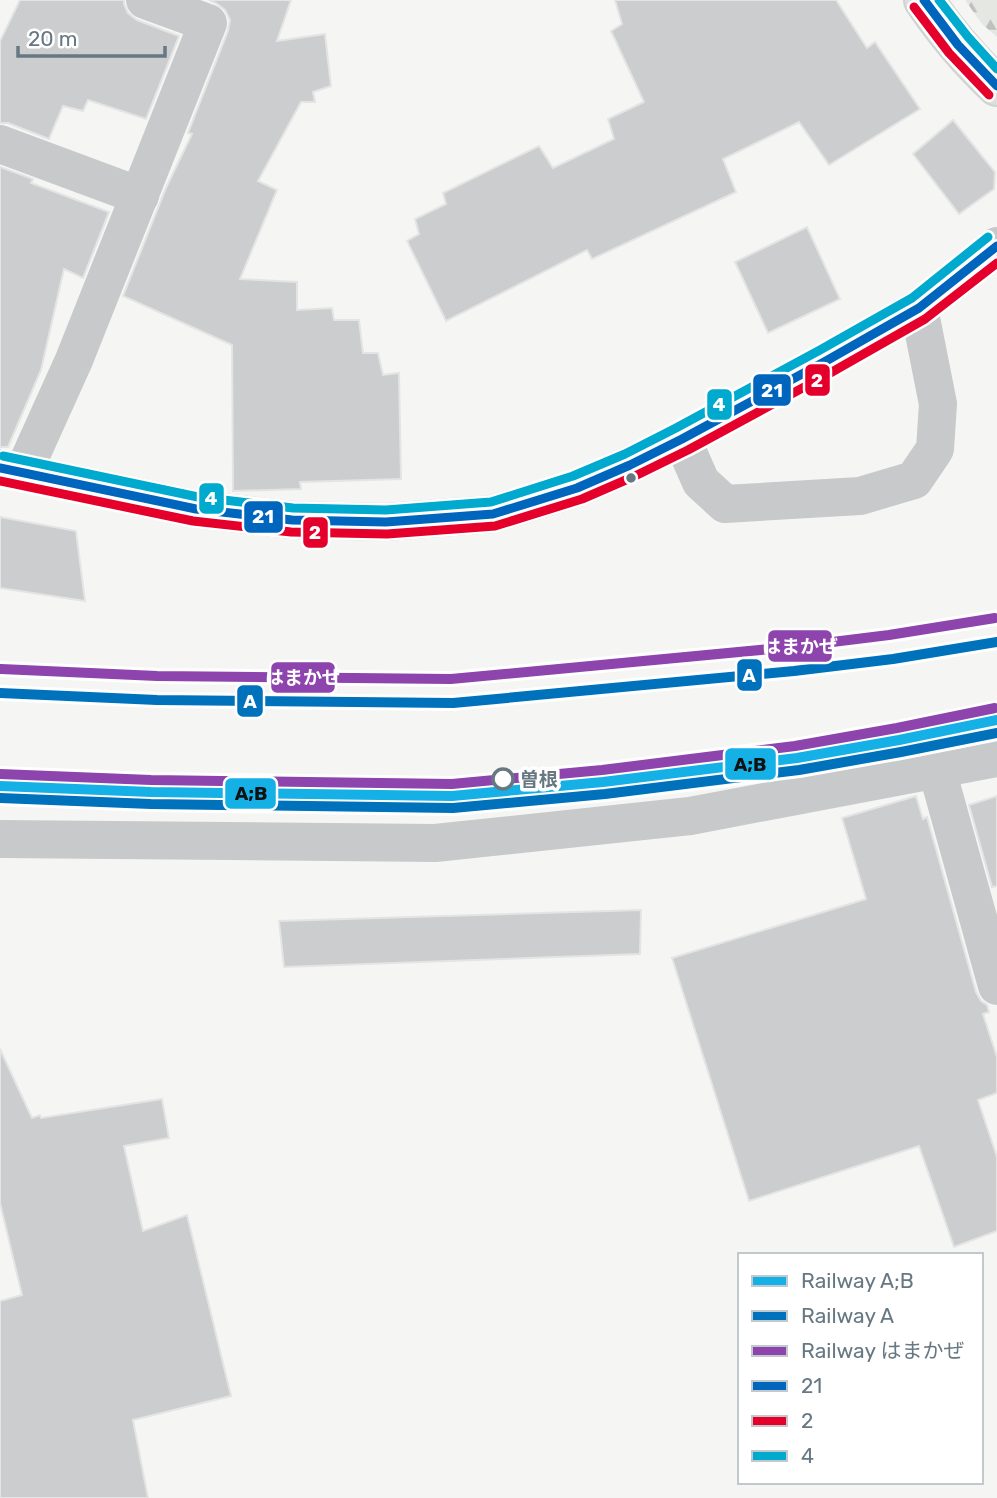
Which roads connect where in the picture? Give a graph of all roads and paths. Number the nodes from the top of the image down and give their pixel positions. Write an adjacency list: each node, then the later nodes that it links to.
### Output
1 (145, 0): 5 (street)
2 (924, 0): 3 (main road)
3 (997, 86)
4 (0, 144): 5 (street)
5 (140, 196): 9 (street)
6 (997, 246): 7 (street)
7 (919, 308): 8 (street); 8 (street)
8 (682, 439): 9 (street)
9 (12, 470)
10 (997, 758): 11 (street)
11 (937, 770): 12 (street); 13 (street)
12 (0, 839)
13 (997, 986)

